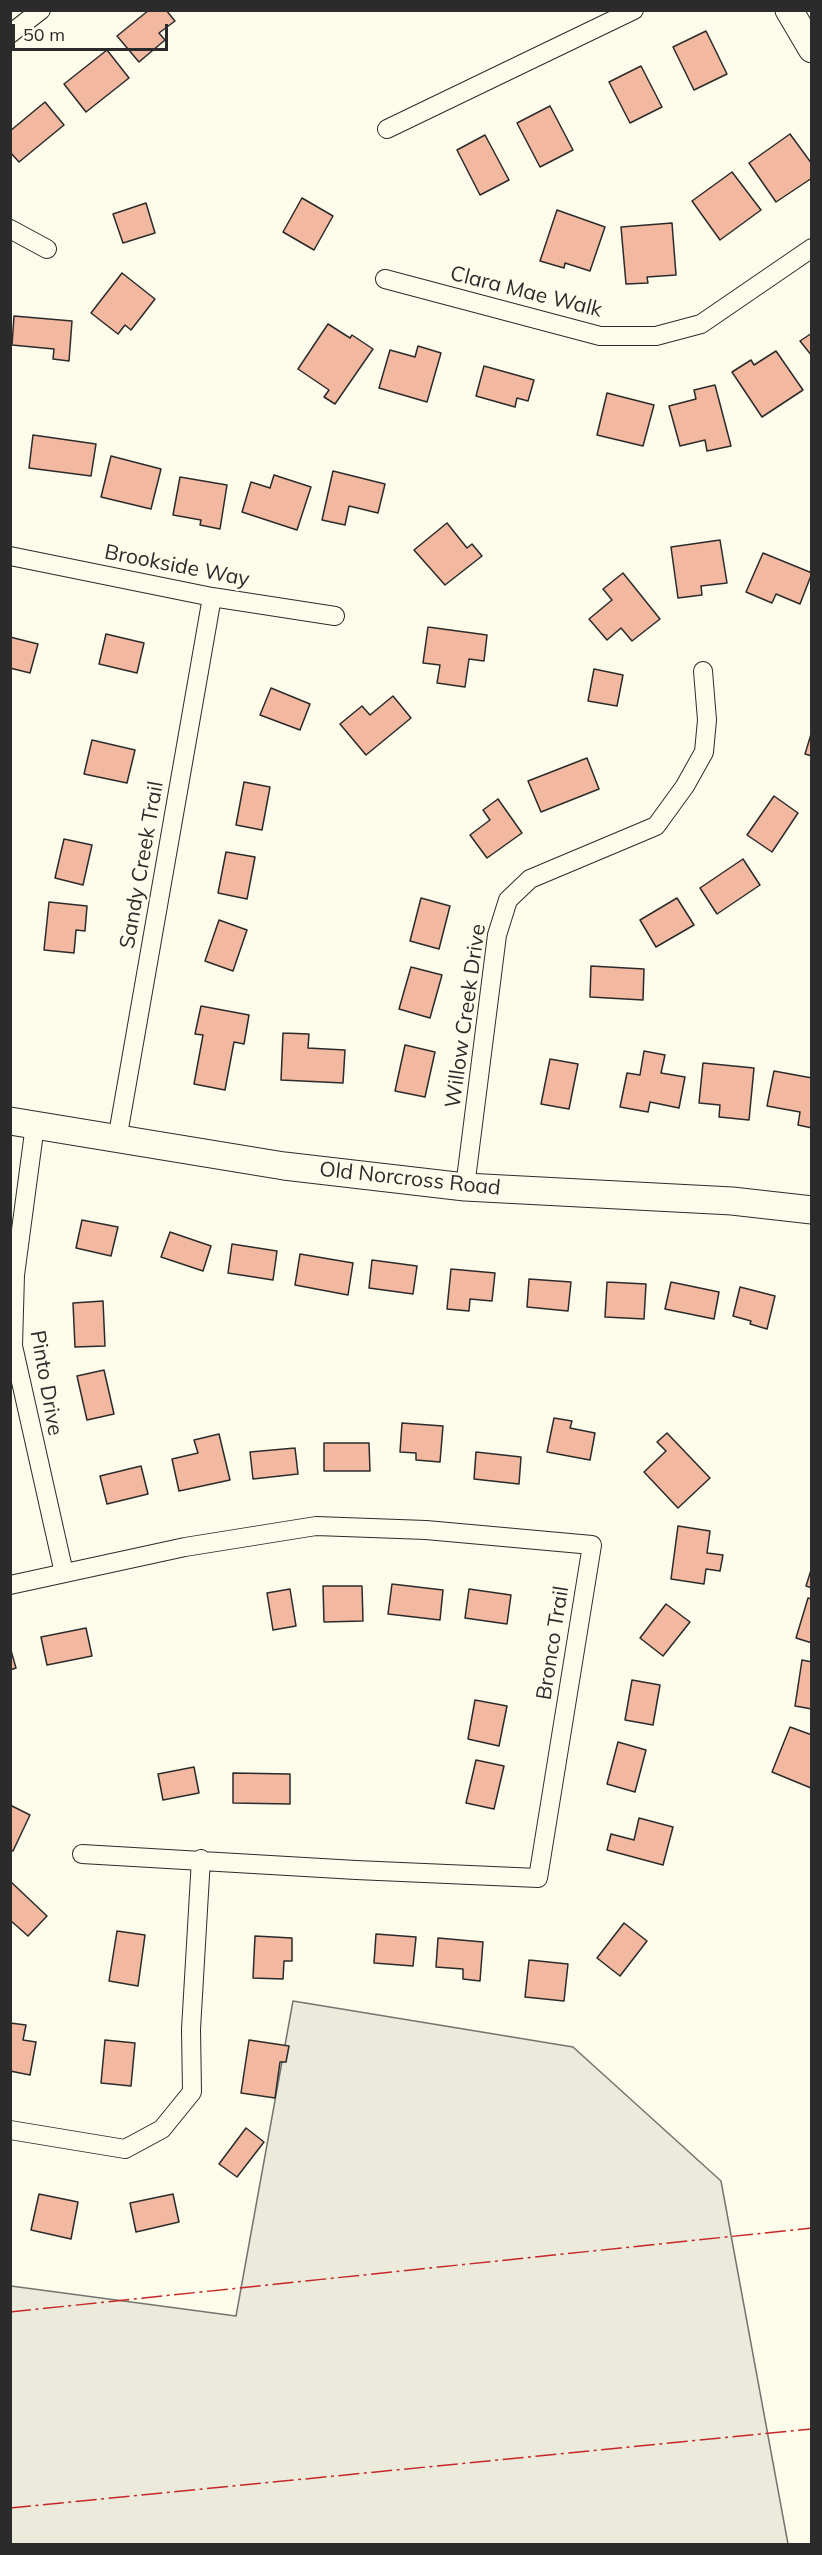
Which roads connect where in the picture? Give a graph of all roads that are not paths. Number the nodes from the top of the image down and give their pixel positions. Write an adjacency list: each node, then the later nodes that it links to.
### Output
1 (41, 10): 4 (street)
2 (634, 10): 6 (street)
3 (789, 10): 5 (street)
4 (10, 34)
5 (812, 49)
6 (387, 129)
7 (10, 229): 9 (street)
8 (812, 248): 10 (street, Clara Mae Walk)
9 (47, 249)
10 (385, 279)
11 (10, 556): 12 (street, Brookside Way)
12 (212, 597): 13 (street, Brookside Way); 16 (street, Sandy Creek Trail)
13 (335, 616)
14 (703, 672): 17 (street, Willow Creek Drive)
15 (23, 1123): 16 (street, Old Norcross Road); 19 (street, Pinto Drive)
16 (117, 1140): 17 (street, Old Norcross Road)
17 (465, 1187): 18 (street, Old Norcross Road)
18 (812, 1210)
19 (64, 1573): 20 (street, Bronco Trail); 22 (street, Bronco Trail)
20 (10, 1585)
21 (82, 1854): 22 (street, Bronco Trail)
22 (201, 1859): 23 (street)
23 (10, 2130)

